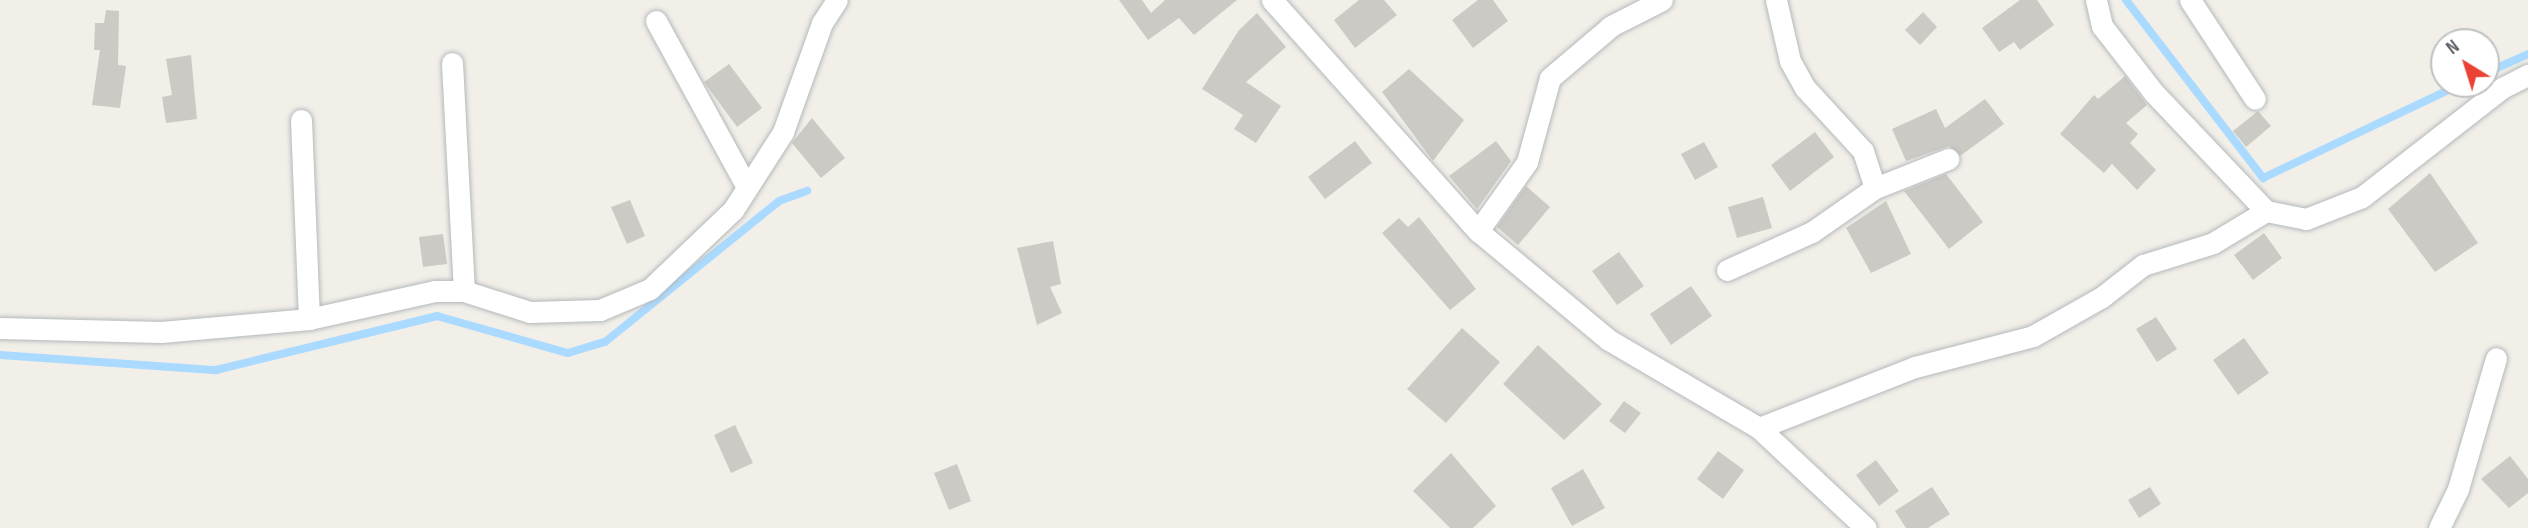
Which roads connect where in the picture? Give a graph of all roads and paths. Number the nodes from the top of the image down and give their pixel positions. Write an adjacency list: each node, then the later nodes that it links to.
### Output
1 (837, 0): 13 (street)
2 (1272, 0): 16 (street)
3 (1662, 0): 16 (street)
4 (1776, 0): 14 (street)
5 (2096, 0): 15 (street)
6 (2190, 0): 10 (street)
7 (656, 20): 13 (street)
8 (453, 63): 18 (street)
9 (2528, 75): 15 (street)
10 (2255, 99)
11 (301, 120): 19 (street)
12 (1948, 159): 14 (street)
13 (747, 187): 18 (street)
14 (1875, 188): 17 (street)
15 (2266, 211): 22 (street)
16 (1478, 231): 22 (street)
17 (1727, 270)
18 (464, 290): 19 (street)
19 (309, 319): 20 (street)
20 (0, 328)
21 (2496, 358): 24 (street)
22 (1759, 428): 23 (street)
23 (1866, 528)
24 (2439, 528)

